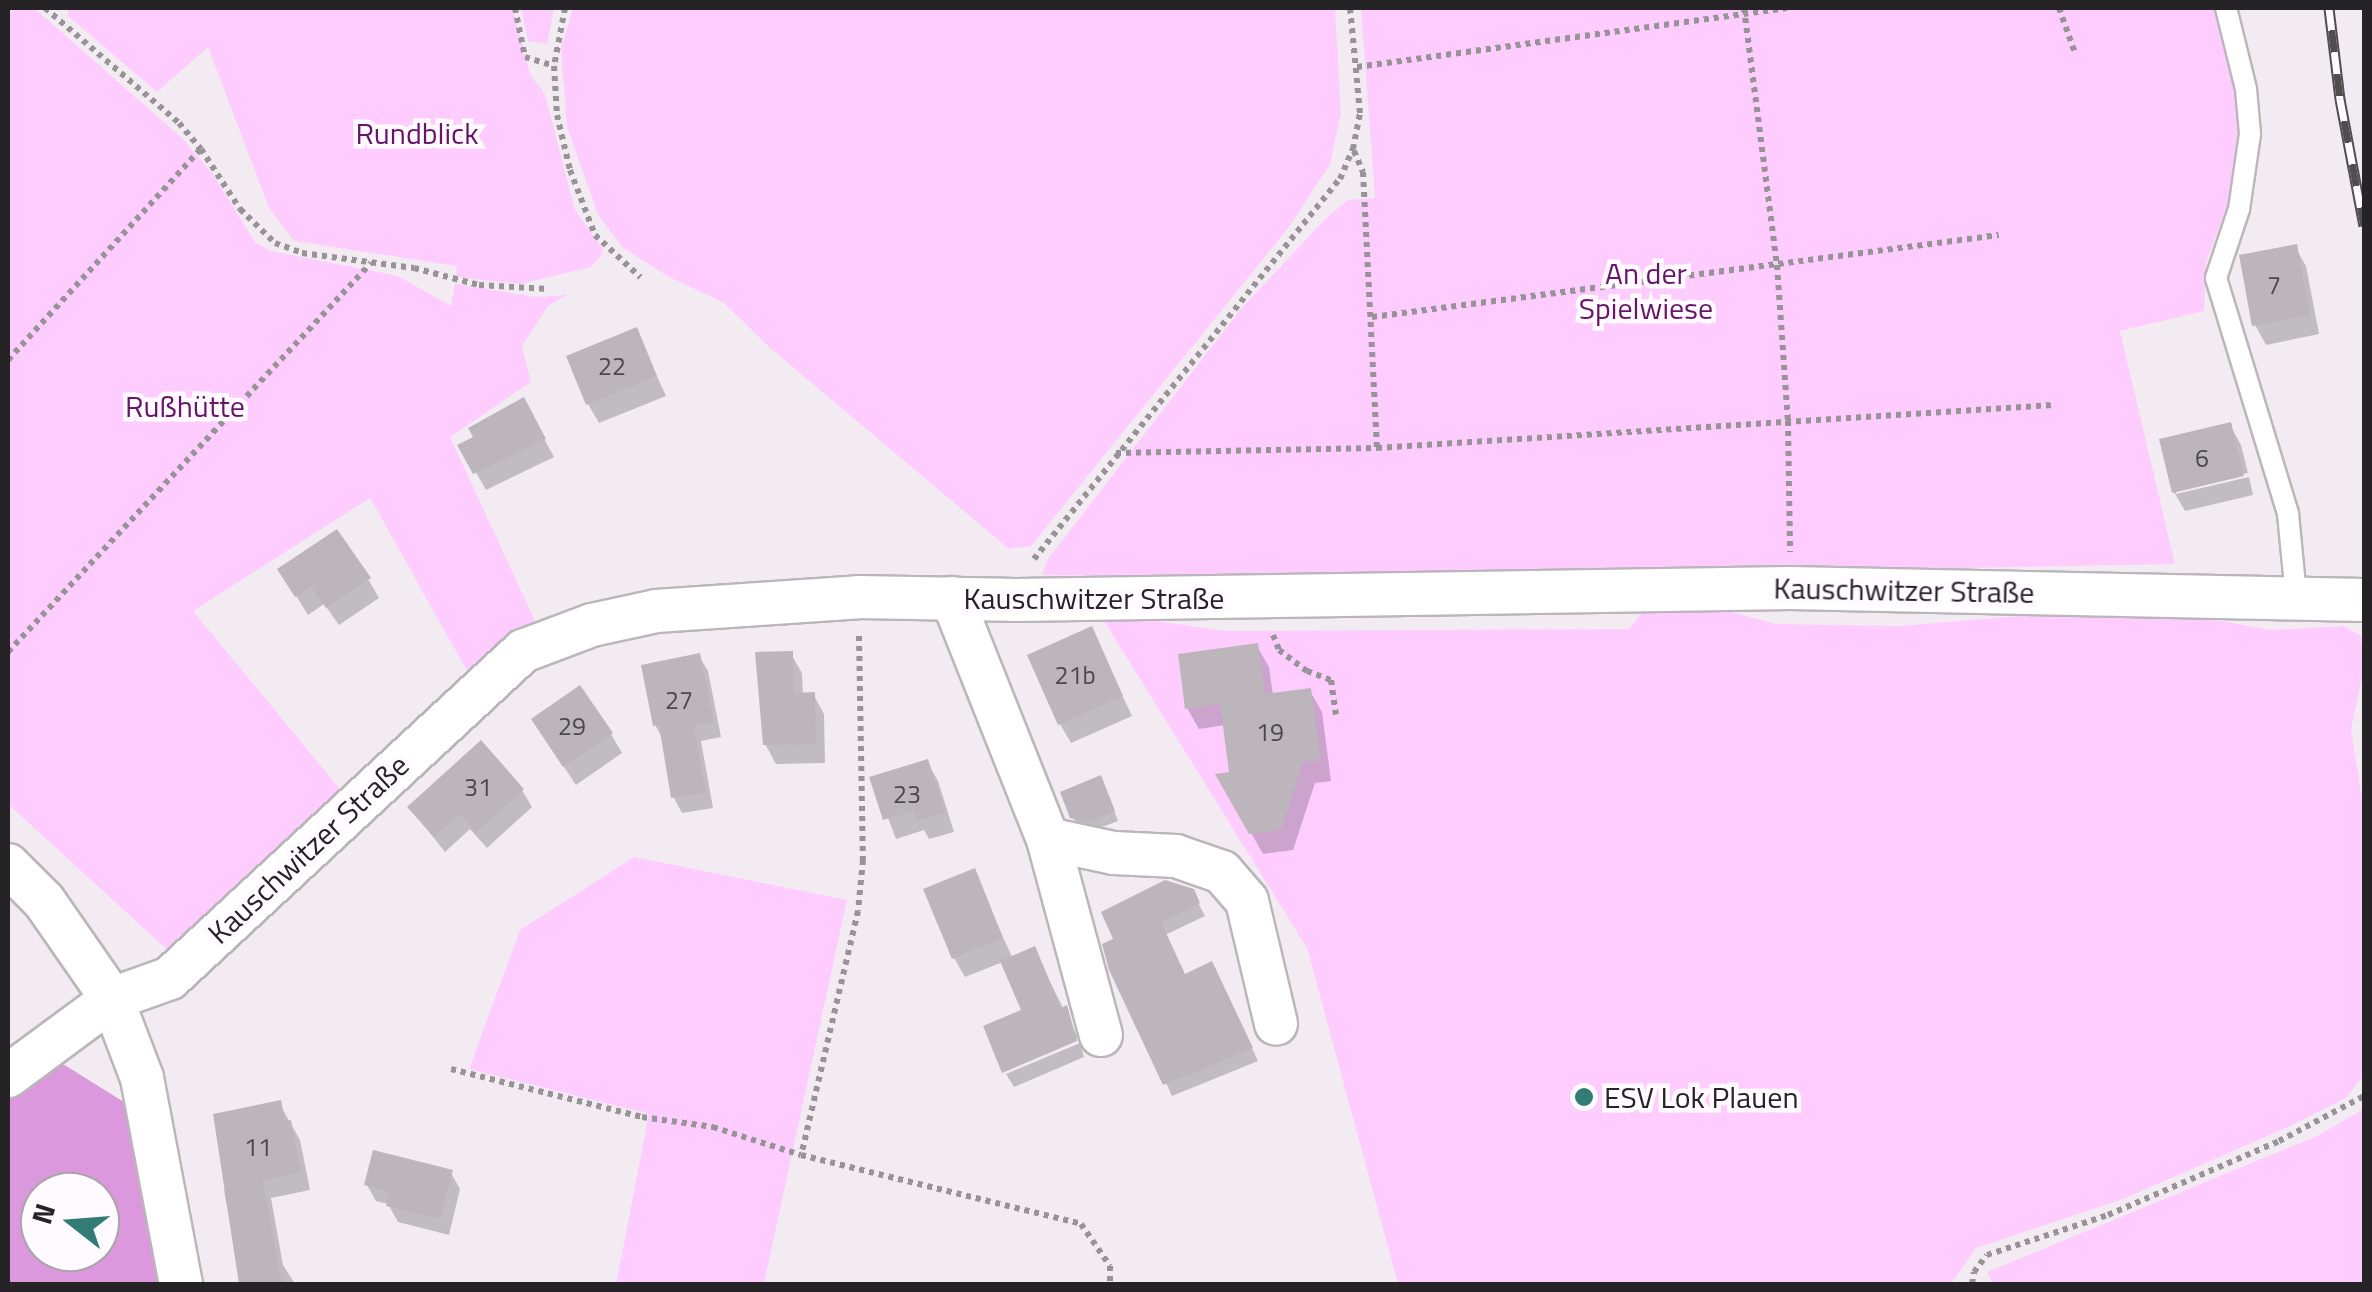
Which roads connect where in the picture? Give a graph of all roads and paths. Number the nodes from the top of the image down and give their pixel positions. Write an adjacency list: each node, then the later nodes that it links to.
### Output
1 (45, 8): 12 (path)
2 (515, 8): 10 (path)
3 (566, 8): 10 (path)
4 (1350, 8): 11 (path)
5 (1787, 8): 8 (path)
6 (2059, 8): 9 (path)
7 (2226, 8): 27 (lane)
8 (1744, 10): 11 (path); 16 (path)
9 (2075, 53)
10 (554, 66): 17 (path)
11 (1357, 66): 13 (path)
12 (201, 149): 15 (path); 20 (path)
13 (1353, 150): 19 (path); 24 (path)
14 (2000, 235): 16 (path)
15 (372, 262): 18 (path); 32 (path)
16 (1778, 264): 19 (path); 22 (path)
17 (640, 277)
18 (548, 289)
19 (1372, 317): 23 (path)
20 (8, 360)
21 (2053, 405): 22 (path)
22 (1788, 421): 23 (path); 26 (path)
23 (1377, 448): 24 (path)
24 (1116, 454): 25 (path)
25 (1032, 562)
26 (1790, 588): 27 (street, Kauschwitzer Straße); 29 (street, Kauschwitzer Straße)
27 (2296, 596): 31 (street, Kauschwitzer Straße)
28 (859, 597): 30 (street, Kauschwitzer Straße); 36 (street, Kauschwitzer Straße); 42 (path)
29 (1259, 597): 30 (street, Kauschwitzer Straße); 33 (path)
30 (952, 598): 34 (street)
31 (2355, 600)
32 (8, 652)
33 (1336, 716)
34 (1048, 839): 37 (street); 38 (street)
35 (8, 865): 36 (street)
36 (112, 999): 40 (street, Kauschwitzer Straße); 43 (street)
37 (1276, 1024)
38 (1102, 1035)
39 (451, 1070): 42 (path)
40 (8, 1076)
41 (2364, 1096): 45 (path)
42 (801, 1155): 44 (path)
43 (180, 1284)
44 (1110, 1284)
45 (1972, 1284)

